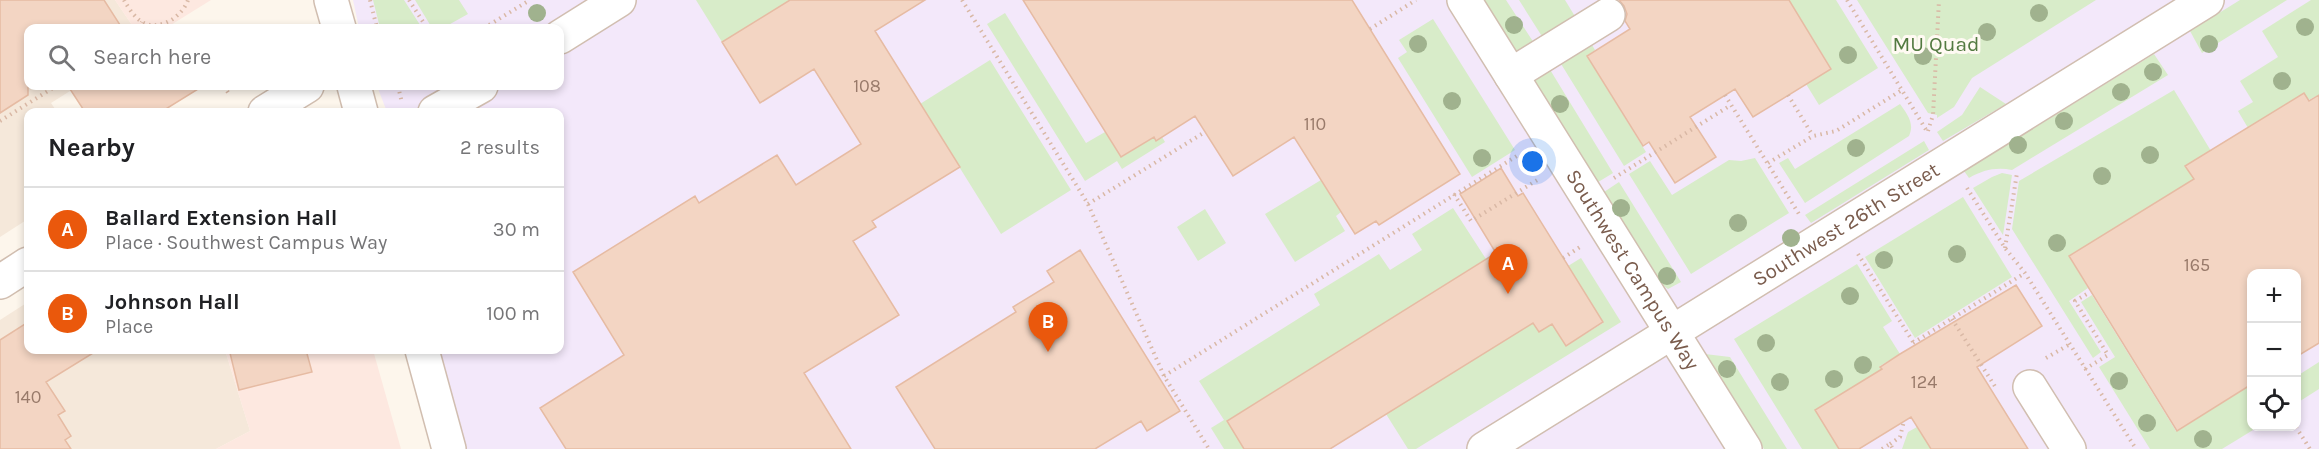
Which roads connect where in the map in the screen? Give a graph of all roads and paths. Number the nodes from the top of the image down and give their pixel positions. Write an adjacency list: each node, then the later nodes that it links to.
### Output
1 (123, 0): 15 (path)
2 (188, 0): 17 (path)
3 (332, 0): 18 (street)
4 (370, 0): 19 (path)
5 (409, 0): 20 (path)
6 (530, 0): 21 (path)
7 (619, 0): 23 (street)
8 (962, 0): 48 (path)
9 (1416, 0): 22 (path)
10 (1464, 0): 24 (street, Southwest Campus Way)
11 (1847, 0): 30 (path)
12 (1939, 0): 39 (path)
13 (2207, 0): 45 (street, Southwest 26th Street)
14 (1608, 15): 24 (street)
15 (142, 22): 16 (path)
16 (148, 24)
17 (160, 24)
18 (338, 24)
19 (376, 24)
20 (424, 24)
21 (491, 24)
22 (1370, 29)
23 (564, 34)
24 (1511, 75): 40 (street, Southwest Campus Way)
25 (50, 90): 37 (path)
26 (226, 90): 31 (path)
27 (301, 90): 34 (street)
28 (355, 90): 35 (street)
29 (474, 90): 36 (street)
30 (1902, 90): 39 (path); 41 (path)
31 (229, 94)
32 (1788, 95): 41 (path)
33 (1731, 105): 47 (path)
34 (271, 108)
35 (360, 108)
36 (442, 108)
37 (0, 121)
38 (1205, 132): 48 (path)
39 (1928, 132): 45 (path)
40 (1548, 136): 42 (street, Southwest Campus Way); 46 (path)
41 (1813, 136): 43 (path)
42 (1565, 163): 46 (path); 47 (street, Southwest Campus Way)
43 (1768, 163)
44 (2017, 173): 50 (path)
45 (1957, 175): 50 (path); 57 (street, Southwest 26th Street)
46 (1454, 194): 62 (path)
47 (1586, 196): 57 (street, Southwest Campus Way)
48 (1088, 204): 62 (path)
49 (1581, 247): 51 (path)
50 (2006, 248): 53 (path)
51 (1563, 258)
52 (24, 267): 54 (street)
53 (2025, 273): 56 (path); 59 (path)
54 (0, 282)
55 (2090, 292): 61 (path)
56 (1952, 319): 58 (path); 63 (path)
57 (1673, 333): 69 (street, Southwest 26th Street); 70 (street, Southwest Campus Way)
58 (1913, 343)
59 (2070, 344): 61 (path); 63 (path)
60 (423, 354): 67 (street)
61 (2085, 369): 73 (path)
62 (1164, 376): 68 (path)
63 (2025, 377): 72 (street)
64 (1904, 421): 66 (path)
65 (2299, 431): 74 (path)
66 (1891, 447): 71 (path)
67 (449, 449)
68 (1209, 449)
69 (1484, 449)
70 (1744, 449)
71 (1882, 449)
72 (2069, 449)
73 (2136, 449)
74 (2310, 449)

